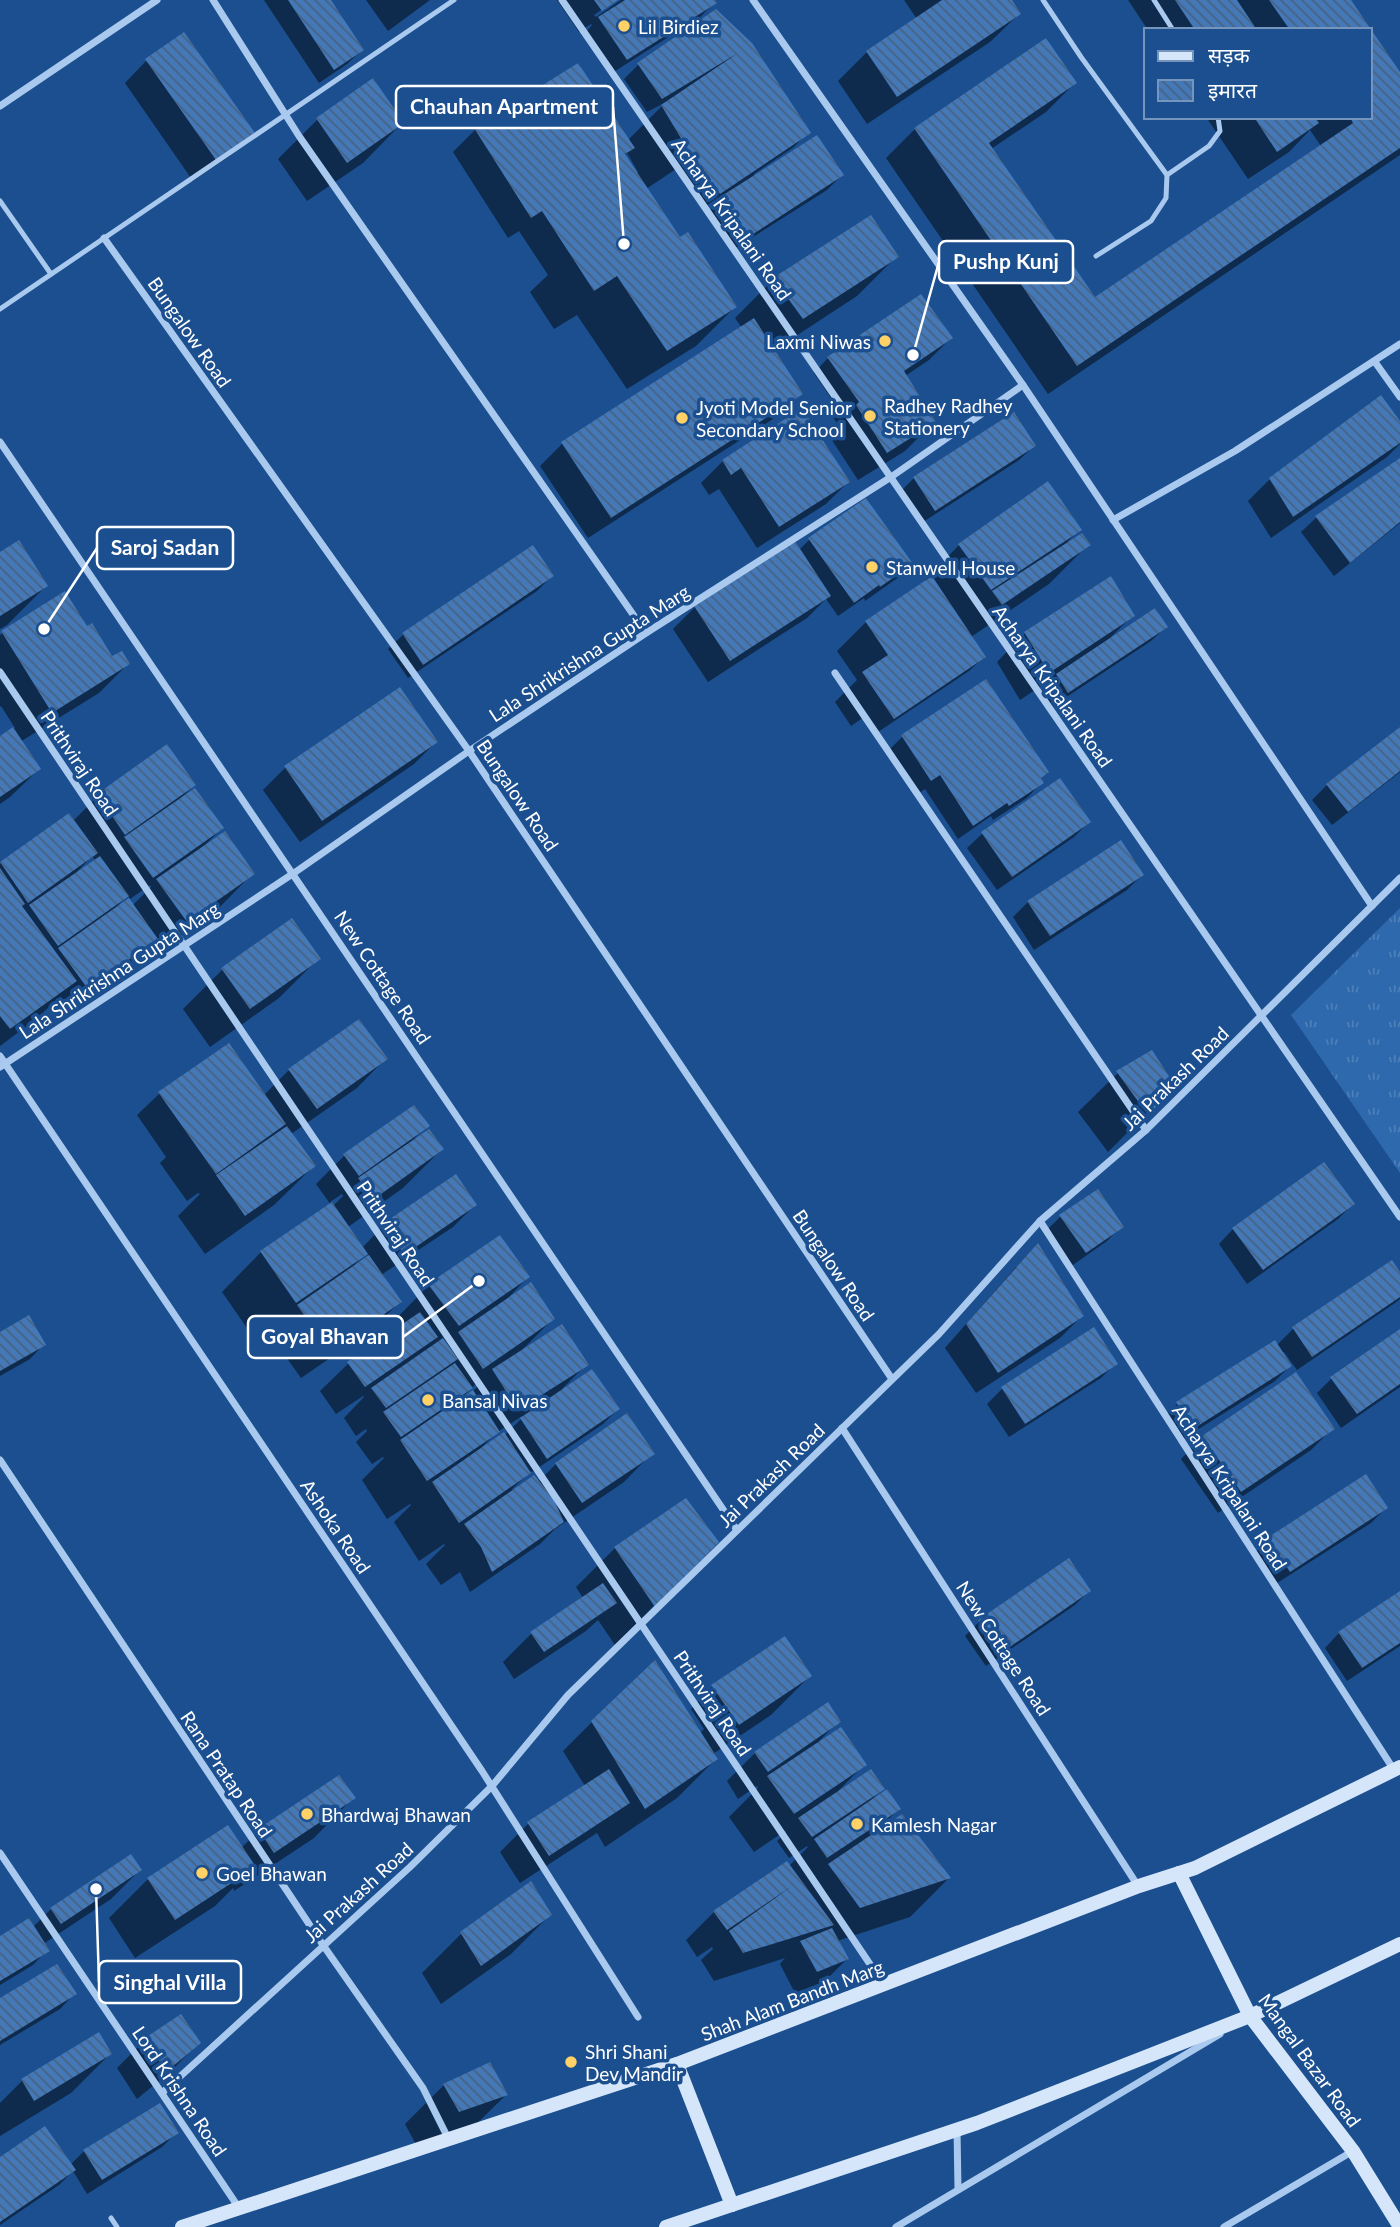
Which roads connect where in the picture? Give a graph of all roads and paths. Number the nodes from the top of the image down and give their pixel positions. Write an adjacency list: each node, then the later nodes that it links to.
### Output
1 (157, 0): 9 (street)
2 (213, 0): 10 (street)
3 (453, 0): 10 (lane)
4 (562, 0): 23 (street, Acharya Kripalani Road)
5 (752, 0): 20 (street)
6 (1043, 0): 12 (lane)
7 (1154, 0): 8 (lane)
8 (1172, 28)
9 (0, 106)
10 (286, 115): 14 (lane); 25 (street)
11 (1219, 119): 12 (lane)
12 (1167, 175): 15 (lane)
13 (0, 201): 16 (lane)
14 (104, 238): 16 (lane); 28 (street, Bungalow Road)
15 (1096, 256)
16 (51, 274): 17 (lane)
17 (0, 309)
18 (1400, 344): 19 (street)
19 (1375, 362): 21 (street); 24 (street)
20 (1023, 385): 23 (street, Lala Shrikrishna Gupta Marg); 24 (street)
21 (1400, 397)
22 (0, 442): 29 (street, New Cottage Road)
23 (891, 477): 25 (street, Lala Shrikrishna Gupta Marg); 33 (street, Acharya Kripalani Road)
24 (1113, 520): 31 (street)
25 (646, 633): 28 (street, Lala Shrikrishna Gupta Marg)
26 (0, 672): 32 (street, Prithviraj Road)
27 (835, 673): 35 (street)
28 (469, 751): 29 (street, Lala Shrikrishna Gupta Marg); 38 (street, Bungalow Road)
29 (294, 873): 32 (street, Lala Shrikrishna Gupta Marg); 41 (street, New Cottage Road)
30 (1400, 878): 31 (street, Jai Prakash Road)
31 (1372, 906): 33 (street, Jai Prakash Road)
32 (184, 947): 34 (street, Lala Shrikrishna Gupta Marg); 42 (street, Prithviraj Road)
33 (1261, 1016): 35 (street, Jai Prakash Road); 36 (street, Acharya Kripalani Road)
34 (2, 1062): 44 (street, Ashoka Road)
35 (1146, 1130): 37 (street, Jai Prakash Road)
36 (1400, 1217)
37 (1040, 1221): 38 (street, Jai Prakash Road); 43 (street, Acharya Kripalani Road)
38 (892, 1379): 39 (street, Jai Prakash Road)
39 (842, 1428): 41 (street, Jai Prakash Road); 47 (street, New Cottage Road)
40 (0, 1460): 49 (street, Rana Pratap Road)
41 (737, 1530): 42 (street, Jai Prakash Road)
42 (641, 1624): 44 (street, Jai Prakash Road); 50 (street, Prithviraj Road)
43 (1397, 1769): 46 (street, Shah Alam Bandh Marg)
44 (492, 1786): 49 (street, Jai Prakash Road); 52 (street, Ashoka Road)
45 (0, 1853): 54 (street, Lord Krishna Road)
46 (1179, 1873): 47 (street, Shah Alam Bandh Marg); 51 (street, Mangal Bazar Road)
47 (1139, 1886): 50 (street, Shah Alam Bandh Marg)
48 (1400, 1944): 51 (street)
49 (323, 1945): 54 (street, Jai Prakash Road); 56 (street, Rana Pratap Road)
50 (884, 1985): 53 (street, Shah Alam Bandh Marg)
51 (1250, 2016): 55 (street); 57 (street, Mangal Bazar Road); 58 (street)
52 (638, 2017)
53 (677, 2064): 56 (street, Shah Alam Bandh Marg); 59 (street)
54 (162, 2092): 60 (street, Lord Krishna Road)
55 (957, 2130): 58 (street); 59 (street)
56 (449, 2140): 60 (street, Shah Alam Bandh Marg)
57 (1353, 2151): 66 (street); 67 (street, Mangal Bazar Road)
58 (958, 2189): 65 (street)
59 (732, 2205): 64 (street)
60 (239, 2208): 63 (street, Shah Alam Bandh Marg)
61 (111, 2218): 62 (lane)
62 (117, 2227)
63 (182, 2227)
64 (666, 2227)
65 (896, 2227)
66 (1224, 2227)
67 (1400, 2227)

